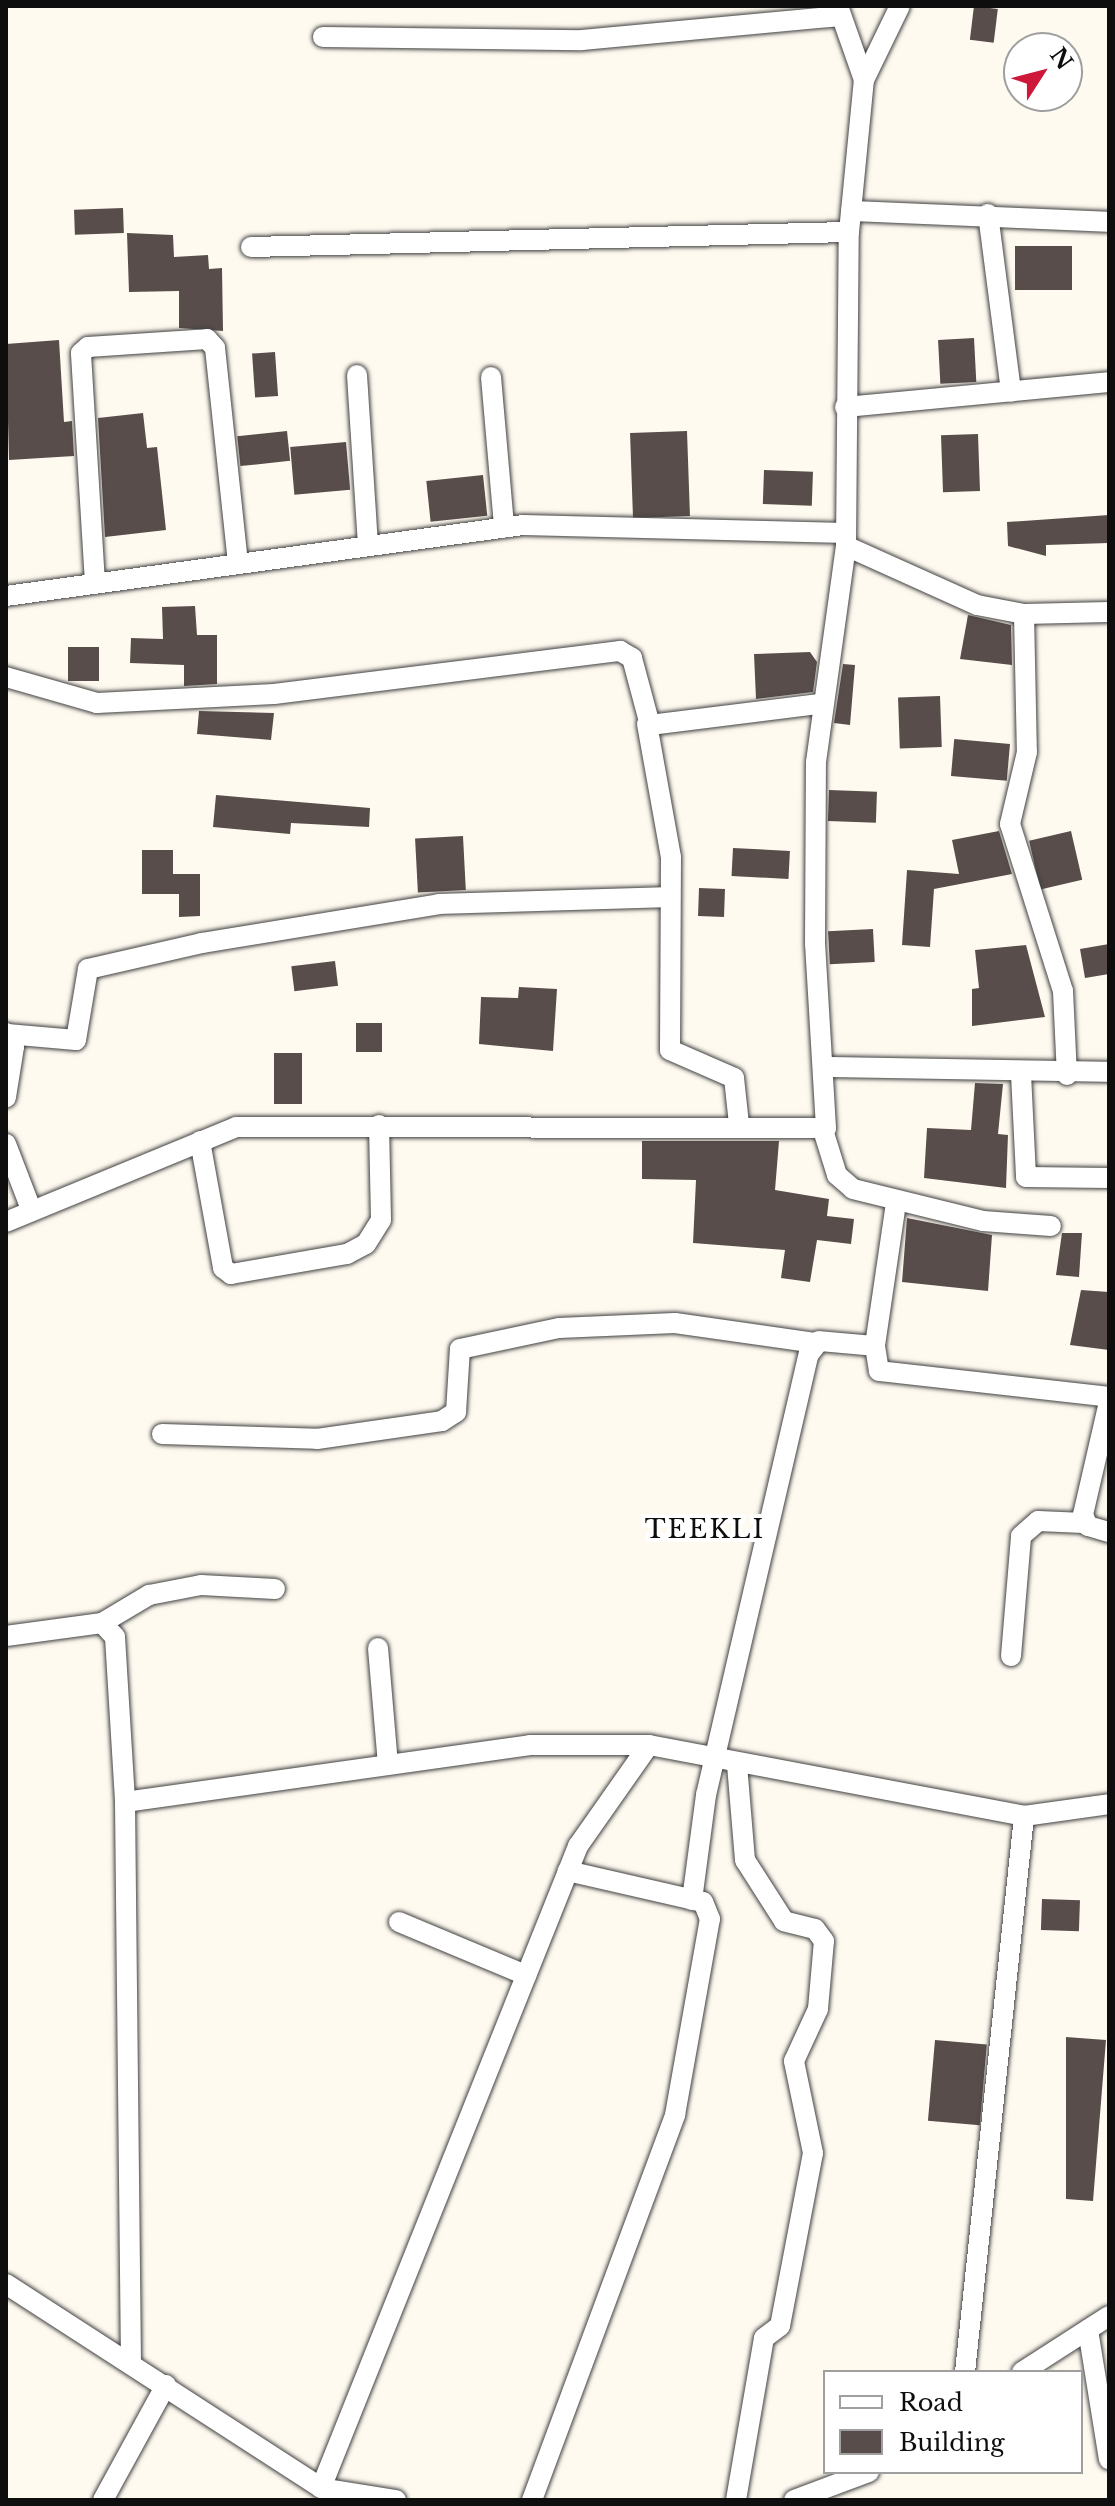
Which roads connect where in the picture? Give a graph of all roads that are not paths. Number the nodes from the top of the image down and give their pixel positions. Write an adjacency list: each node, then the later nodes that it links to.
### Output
1 (900, 6): 4 (street)
2 (839, 11): 3 (street); 4 (street)
3 (323, 37)
4 (864, 80): 5 (street)
5 (851, 211): 6 (street); 8 (street)
6 (988, 214): 7 (street); 13 (street)
7 (1109, 222)
8 (849, 232): 9 (street); 14 (street)
9 (251, 247)
10 (357, 375): 17 (street)
11 (491, 377): 15 (street)
12 (1109, 382): 13 (street)
13 (1011, 392): 14 (street)
14 (845, 407): 16 (street)
15 (504, 527): 16 (street); 17 (street)
16 (846, 539): 22 (street); 24 (street)
17 (368, 545): 18 (street)
18 (238, 563): 19 (street); 19 (street)
19 (95, 583): 20 (street)
20 (6, 596)
21 (1109, 612): 22 (street)
22 (1024, 614): 31 (street)
23 (6, 677): 25 (street)
24 (818, 704): 25 (street); 28 (street)
25 (647, 724): 26 (street)
26 (670, 897): 27 (street); 33 (street)
27 (7, 1034): 32 (street)
28 (826, 1067): 30 (street); 35 (street)
29 (1109, 1072): 31 (street)
30 (1021, 1074): 31 (street); 38 (street)
31 (1067, 1075)
32 (6, 1097)
33 (739, 1124): 34 (street); 35 (street)
34 (379, 1125): 36 (street); 36 (street)
35 (823, 1130): 39 (street)
36 (200, 1141): 40 (street)
37 (6, 1144): 40 (street)
38 (1109, 1178)
39 (896, 1203): 42 (street); 44 (street)
40 (31, 1209): 41 (street)
41 (6, 1222)
42 (1051, 1226)
43 (815, 1343): 44 (street); 46 (street); 55 (street)
44 (875, 1346): 45 (street)
45 (1109, 1399): 47 (street)
46 (162, 1434)
47 (1084, 1523): 48 (street); 53 (street)
48 (1109, 1532)
49 (275, 1589): 50 (street)
50 (102, 1623): 51 (street); 57 (street)
51 (6, 1636)
52 (378, 1648): 56 (street)
53 (1011, 1656)
54 (649, 1745): 55 (street); 56 (street); 60 (street)
55 (728, 1763): 59 (street); 61 (street); 78 (street)
56 (388, 1765): 57 (street)
57 (125, 1802): 67 (street)
58 (1109, 1804): 59 (street)
59 (1024, 1816): 68 (street)
60 (568, 1871): 61 (street); 63 (street)
61 (692, 1900): 77 (street)
62 (399, 1922): 63 (street)
63 (526, 1975): 73 (street)
64 (6, 2284): 67 (street)
65 (1109, 2316): 66 (street)
66 (1088, 2330): 69 (street); 71 (street)
67 (131, 2362): 70 (street)
68 (965, 2370)
69 (1025, 2370)
70 (166, 2385): 73 (street); 75 (street)
71 (1109, 2455)
72 (864, 2474): 74 (street)
73 (331, 2492): 76 (street)
74 (798, 2499)
75 (103, 2500)
76 (396, 2500)
77 (532, 2500)
78 (736, 2500)

